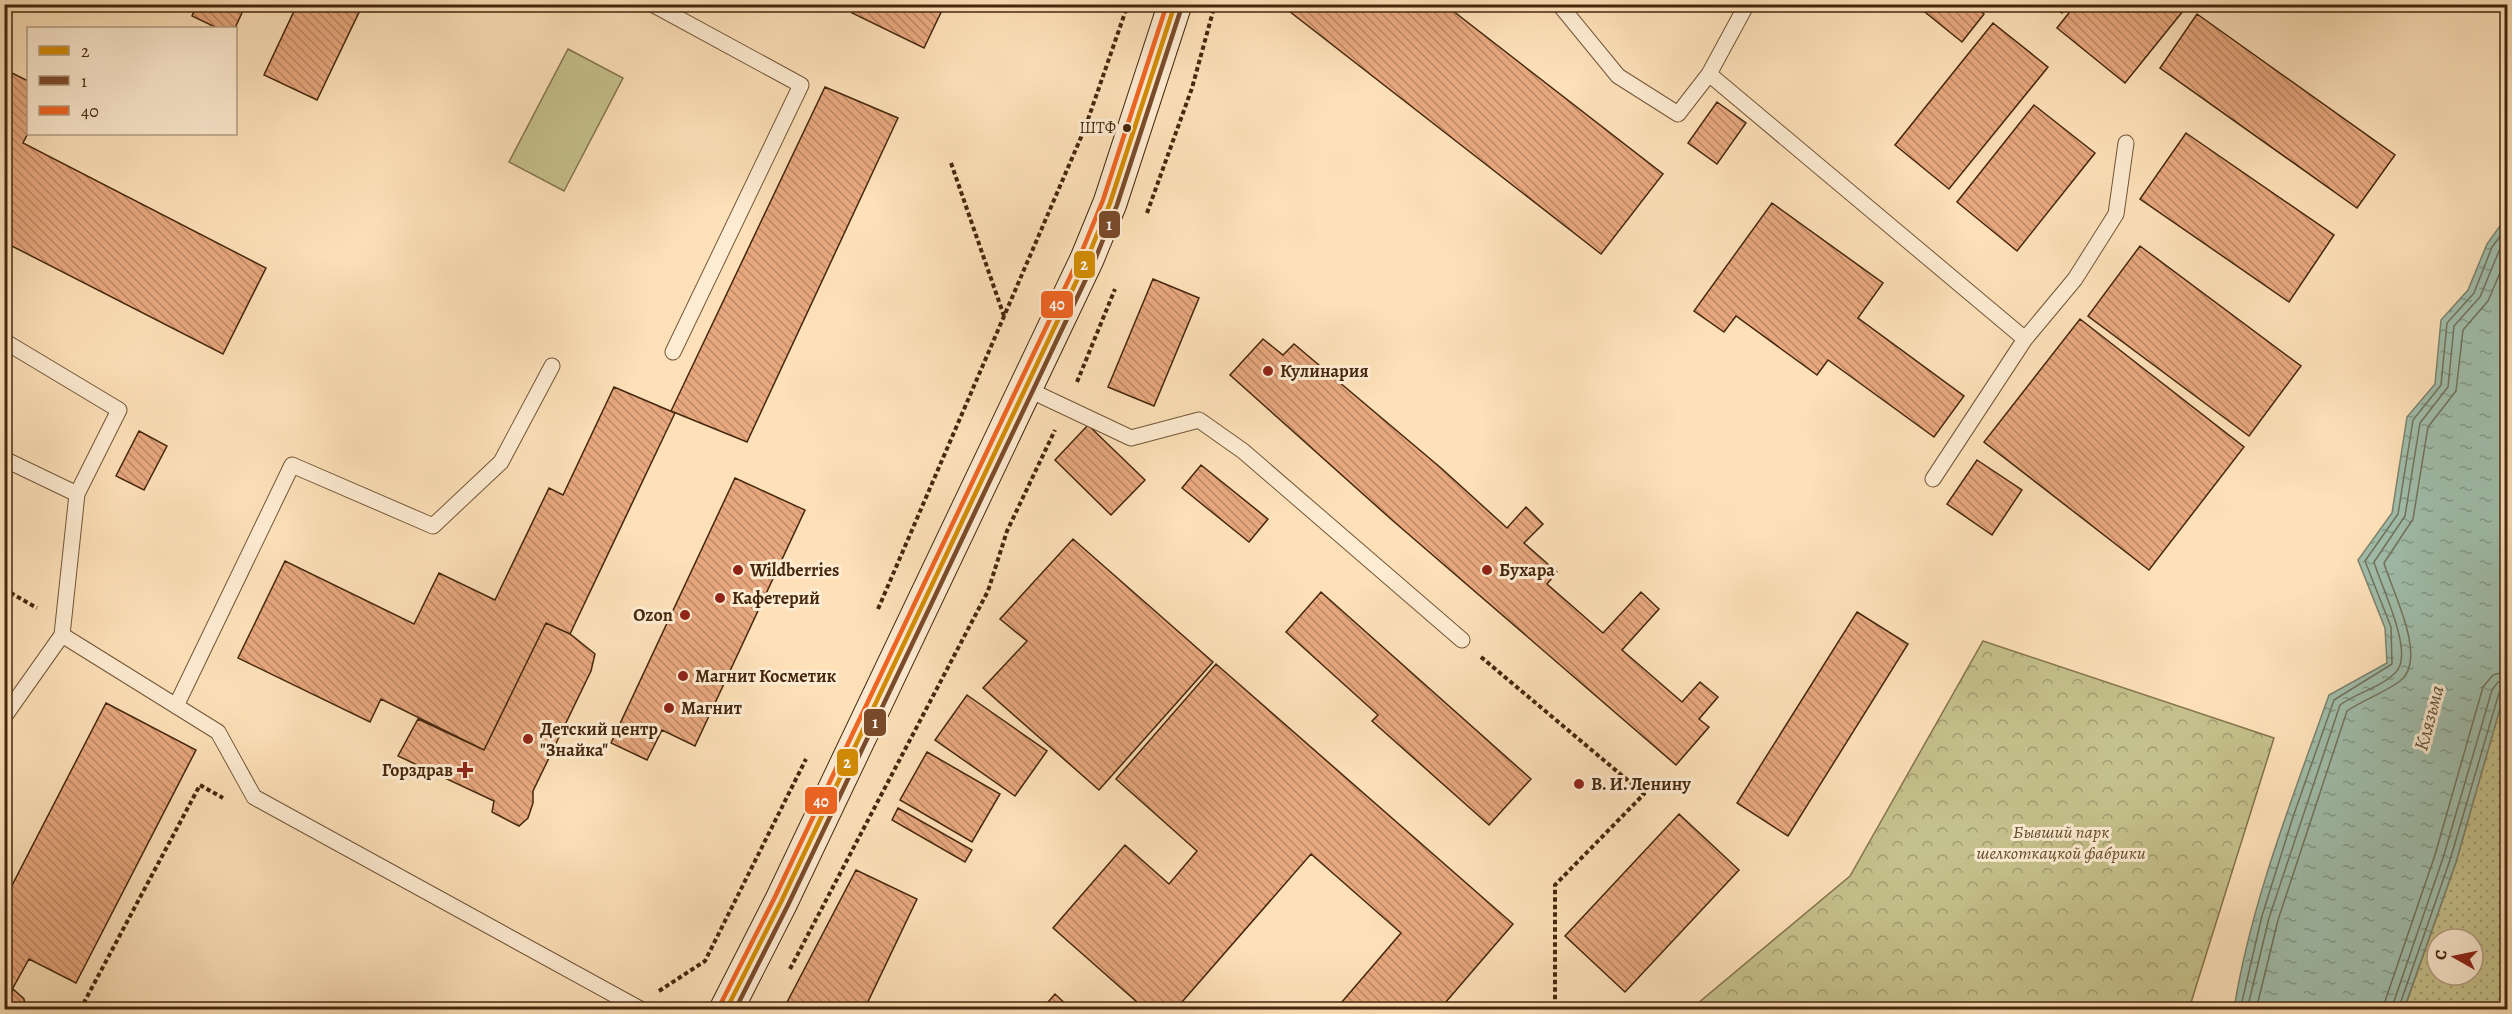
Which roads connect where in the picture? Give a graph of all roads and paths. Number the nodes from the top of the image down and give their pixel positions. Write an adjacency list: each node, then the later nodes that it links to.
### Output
1 (652, 4): 12 (lane)
2 (1128, 4): 9 (path)
3 (1175, 4): 14 (main road)
4 (1559, 4): 6 (lane)
5 (1747, 4): 6 (lane)
6 (1709, 74): 10 (lane)
7 (2126, 143): 10 (lane)
8 (951, 163): 9 (path)
9 (1005, 317): 20 (path)
10 (2025, 339): 17 (lane)
11 (4, 341): 18 (lane)
12 (673, 352)
13 (552, 366): 23 (lane)
14 (1025, 388): 22 (lane); 30 (main road)
15 (1055, 430): 27 (path)
16 (4, 459): 18 (lane)
17 (1933, 479)
18 (76, 494): 21 (lane)
19 (4, 589): 21 (path)
20 (877, 610)
21 (63, 630): 23 (lane); 24 (lane)
22 (1462, 640): 31 (path)
23 (176, 706): 28 (lane)
24 (4, 717)
25 (811, 749): 28 (path)
26 (230, 802): 29 (path)
27 (788, 973)
28 (632, 1008)
29 (80, 1010)
30 (726, 1010)
31 (1555, 1010)

